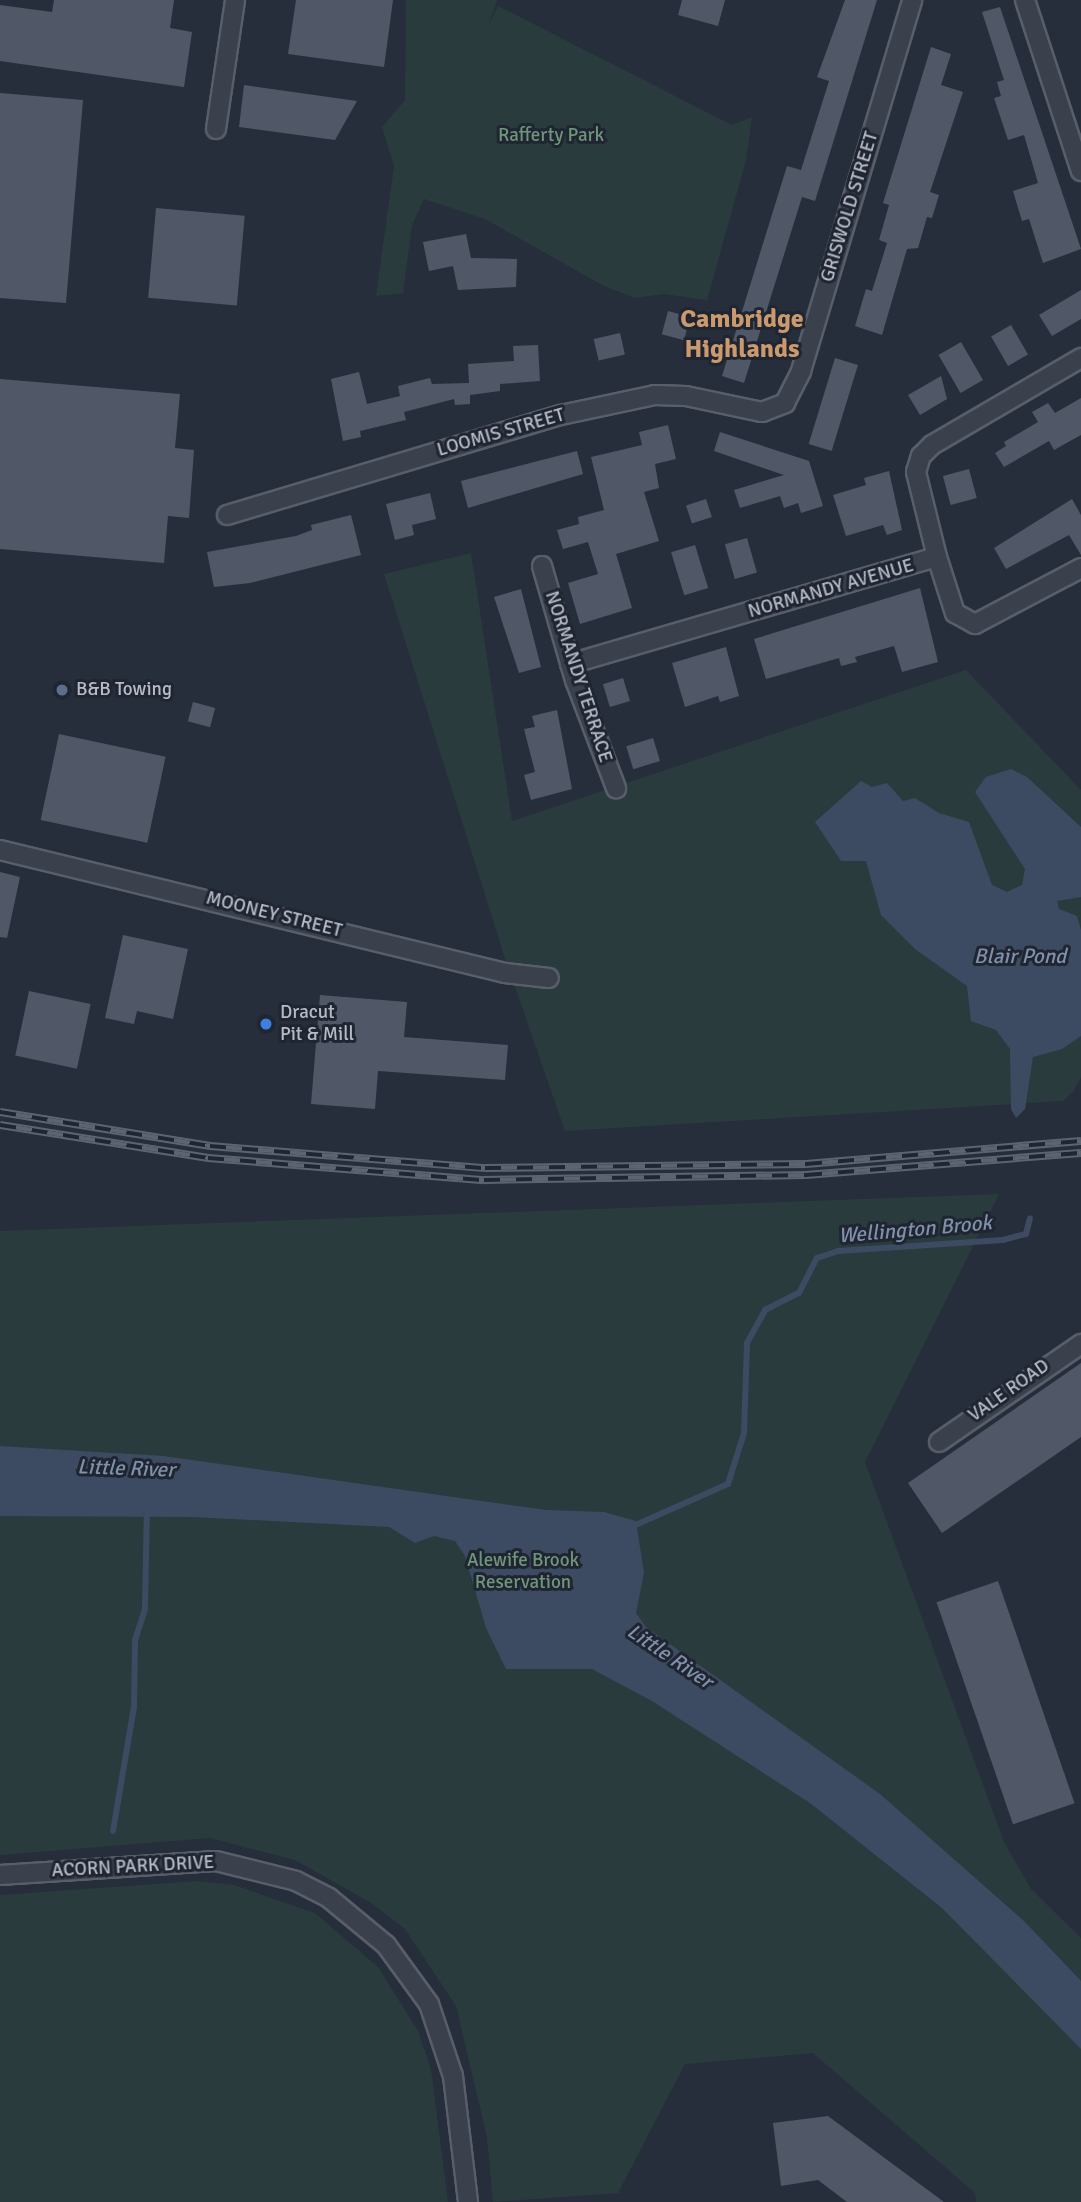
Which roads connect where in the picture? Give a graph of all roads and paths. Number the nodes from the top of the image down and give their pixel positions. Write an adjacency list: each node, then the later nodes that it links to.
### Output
1 (235, 0): 4 (street)
2 (912, 0): 7 (street, GRISWOLD STREET)
3 (1026, 0): 5 (street)
4 (216, 129)
5 (1081, 171)
6 (1081, 358): 9 (street)
7 (779, 408): 8 (street, LOOMIS STREET)
8 (227, 515)
9 (937, 557): 11 (street, NORMANDY AVENUE); 12 (street, NORMANDY AVENUE)
10 (542, 566): 12 (street, NORMANDY TERRACE)
11 (1081, 568)
12 (570, 664): 13 (street, NORMANDY TERRACE)
13 (616, 788)
14 (0, 850): 15 (street, MOONEY STREET)
15 (549, 978)
16 (1081, 1344): 17 (street, VALE ROAD)
17 (939, 1442)
18 (0, 1875): 19 (street, ACORN PARK DRIVE)
19 (468, 2202)

